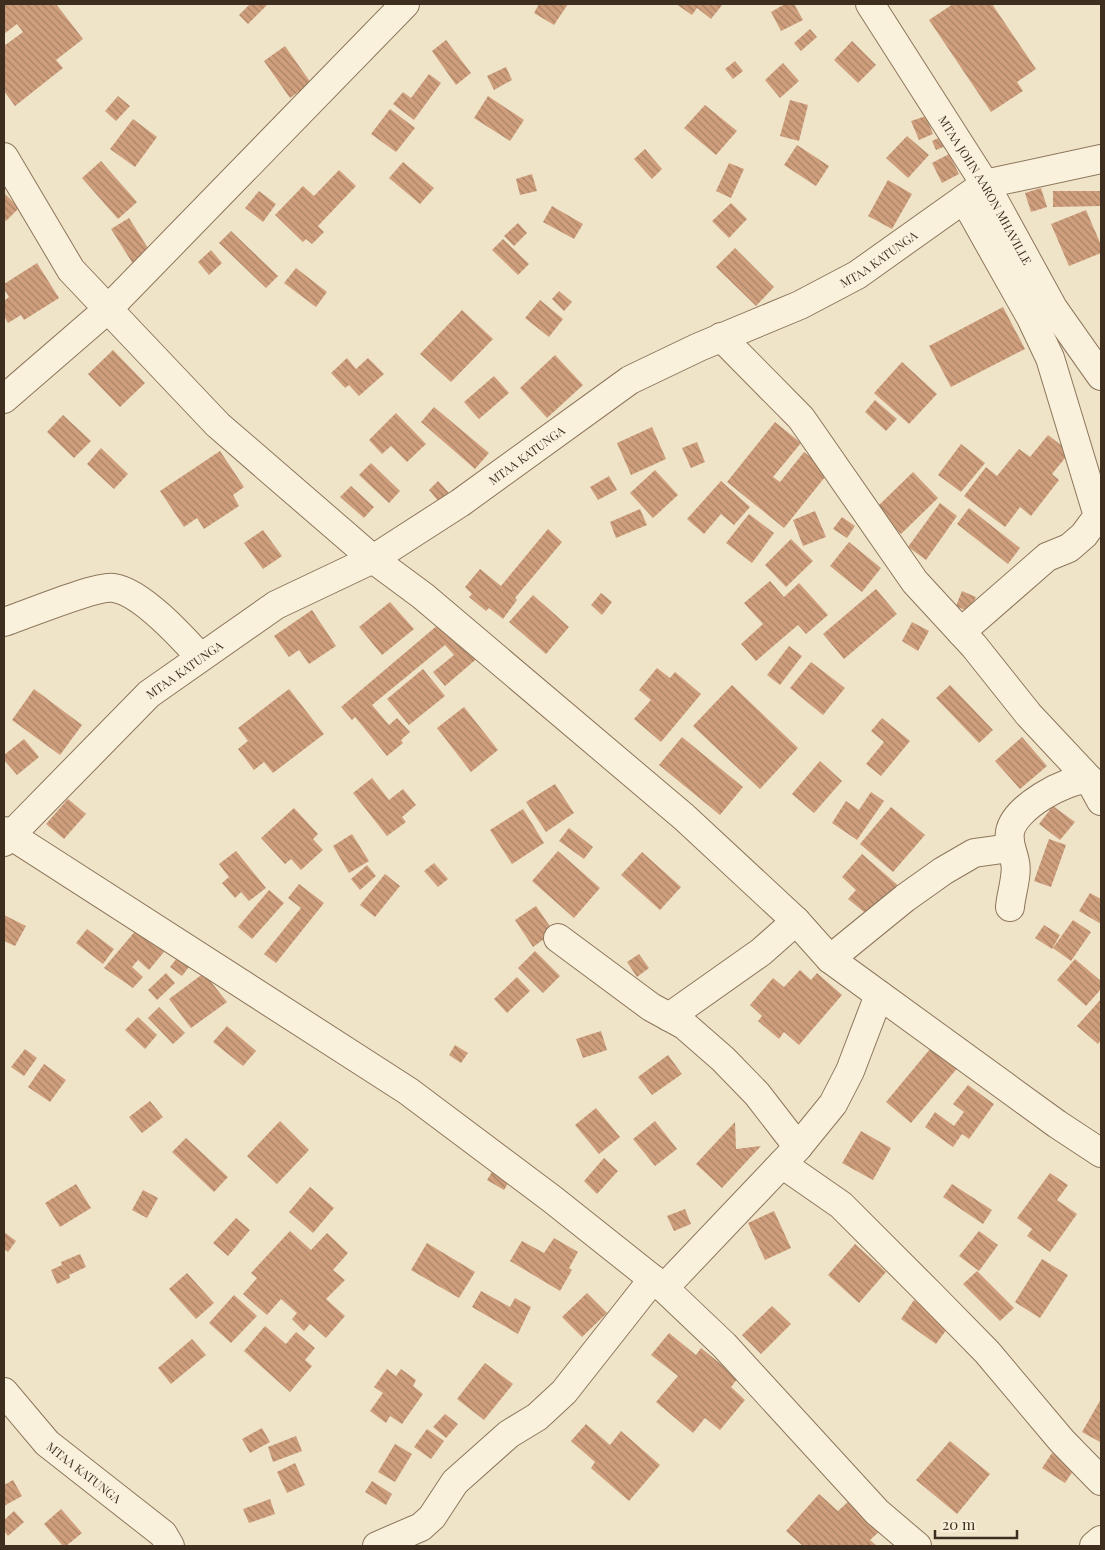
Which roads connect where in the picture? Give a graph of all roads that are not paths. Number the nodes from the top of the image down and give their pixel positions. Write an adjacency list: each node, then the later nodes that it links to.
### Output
1 (405, 4): 6 (street)
2 (870, 4): 5 (street, MTAA JOHN AARON MHAVILLE)
3 (4, 157): 6 (street)
4 (1101, 159): 5 (street, MTAA KATUNGA)
5 (974, 192): 7 (street, MTAA KATUNGA); 8 (street, MTAA JOHN AARON MHAVILLE); 12 (street)
6 (108, 309): 9 (street); 10 (street)
7 (721, 337): 10 (street, MTAA KATUNGA); 12 (street)
8 (1101, 376)
9 (4, 399)
10 (373, 559): 13 (street, MTAA KATUNGA); 18 (street)
11 (4, 622): 13 (street)
12 (961, 632): 14 (street)
13 (200, 657): 15 (street, MTAA KATUNGA)
14 (1097, 791): 16 (street)
15 (6, 836): 25 (street)
16 (1010, 848): 17 (street); 20 (street)
17 (1010, 907)
18 (796, 922): 20 (street); 22 (street)
19 (558, 938): 22 (street)
20 (830, 959): 21 (street)
21 (880, 995): 23 (street); 24 (street)
22 (669, 1017): 24 (street)
23 (1101, 1153)
24 (790, 1156): 25 (street); 27 (street)
25 (659, 1283): 30 (street); 31 (street)
26 (4, 1392): 29 (street, MTAA KATUNGA)
27 (1101, 1481)
28 (1101, 1540): 32 (street)
29 (170, 1546)
30 (377, 1546)
31 (917, 1546)
32 (1094, 1546)

